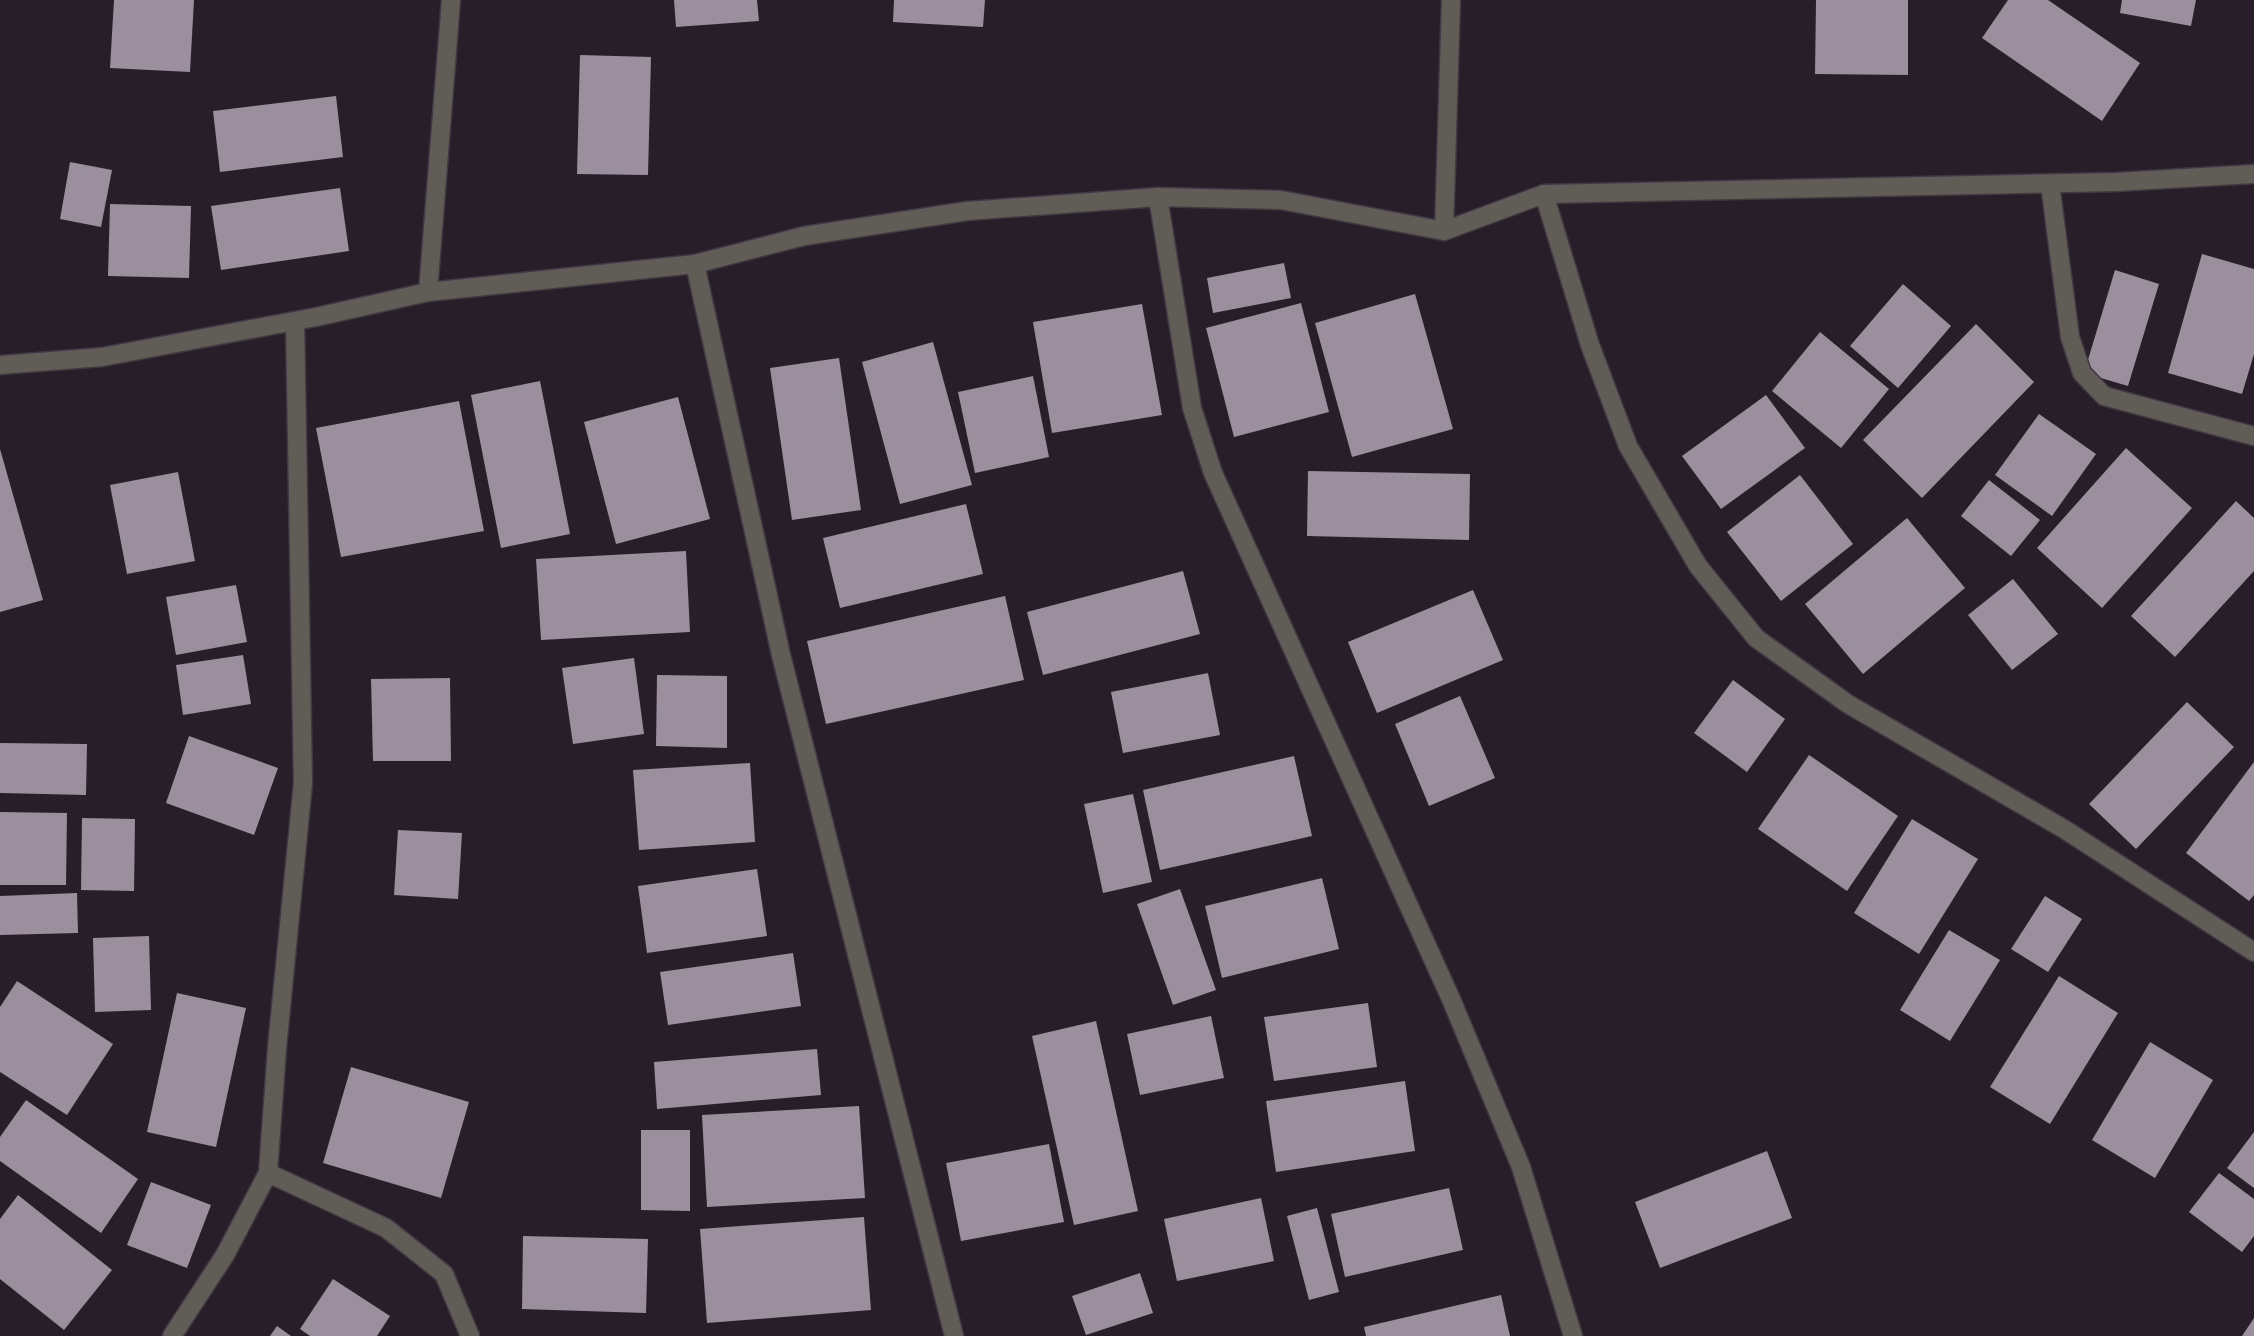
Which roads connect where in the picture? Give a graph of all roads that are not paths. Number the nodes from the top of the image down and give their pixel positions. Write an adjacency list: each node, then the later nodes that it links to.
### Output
1 (451, 0): 9 (street)
2 (1451, 0): 7 (street)
3 (2254, 174): 4 (street)
4 (2050, 184): 5 (street); 12 (street)
5 (1544, 194): 7 (street); 13 (street)
6 (1158, 197): 7 (street); 8 (street); 18 (street)
7 (1444, 231)
8 (695, 264): 9 (street); 17 (street)
9 (428, 292): 10 (street)
10 (295, 321): 11 (street); 14 (street)
11 (0, 365)
12 (2254, 436)
13 (2254, 952)
14 (268, 1173): 15 (street); 16 (street)
15 (172, 1336)
16 (470, 1336)
17 (954, 1336)
18 (1573, 1336)

